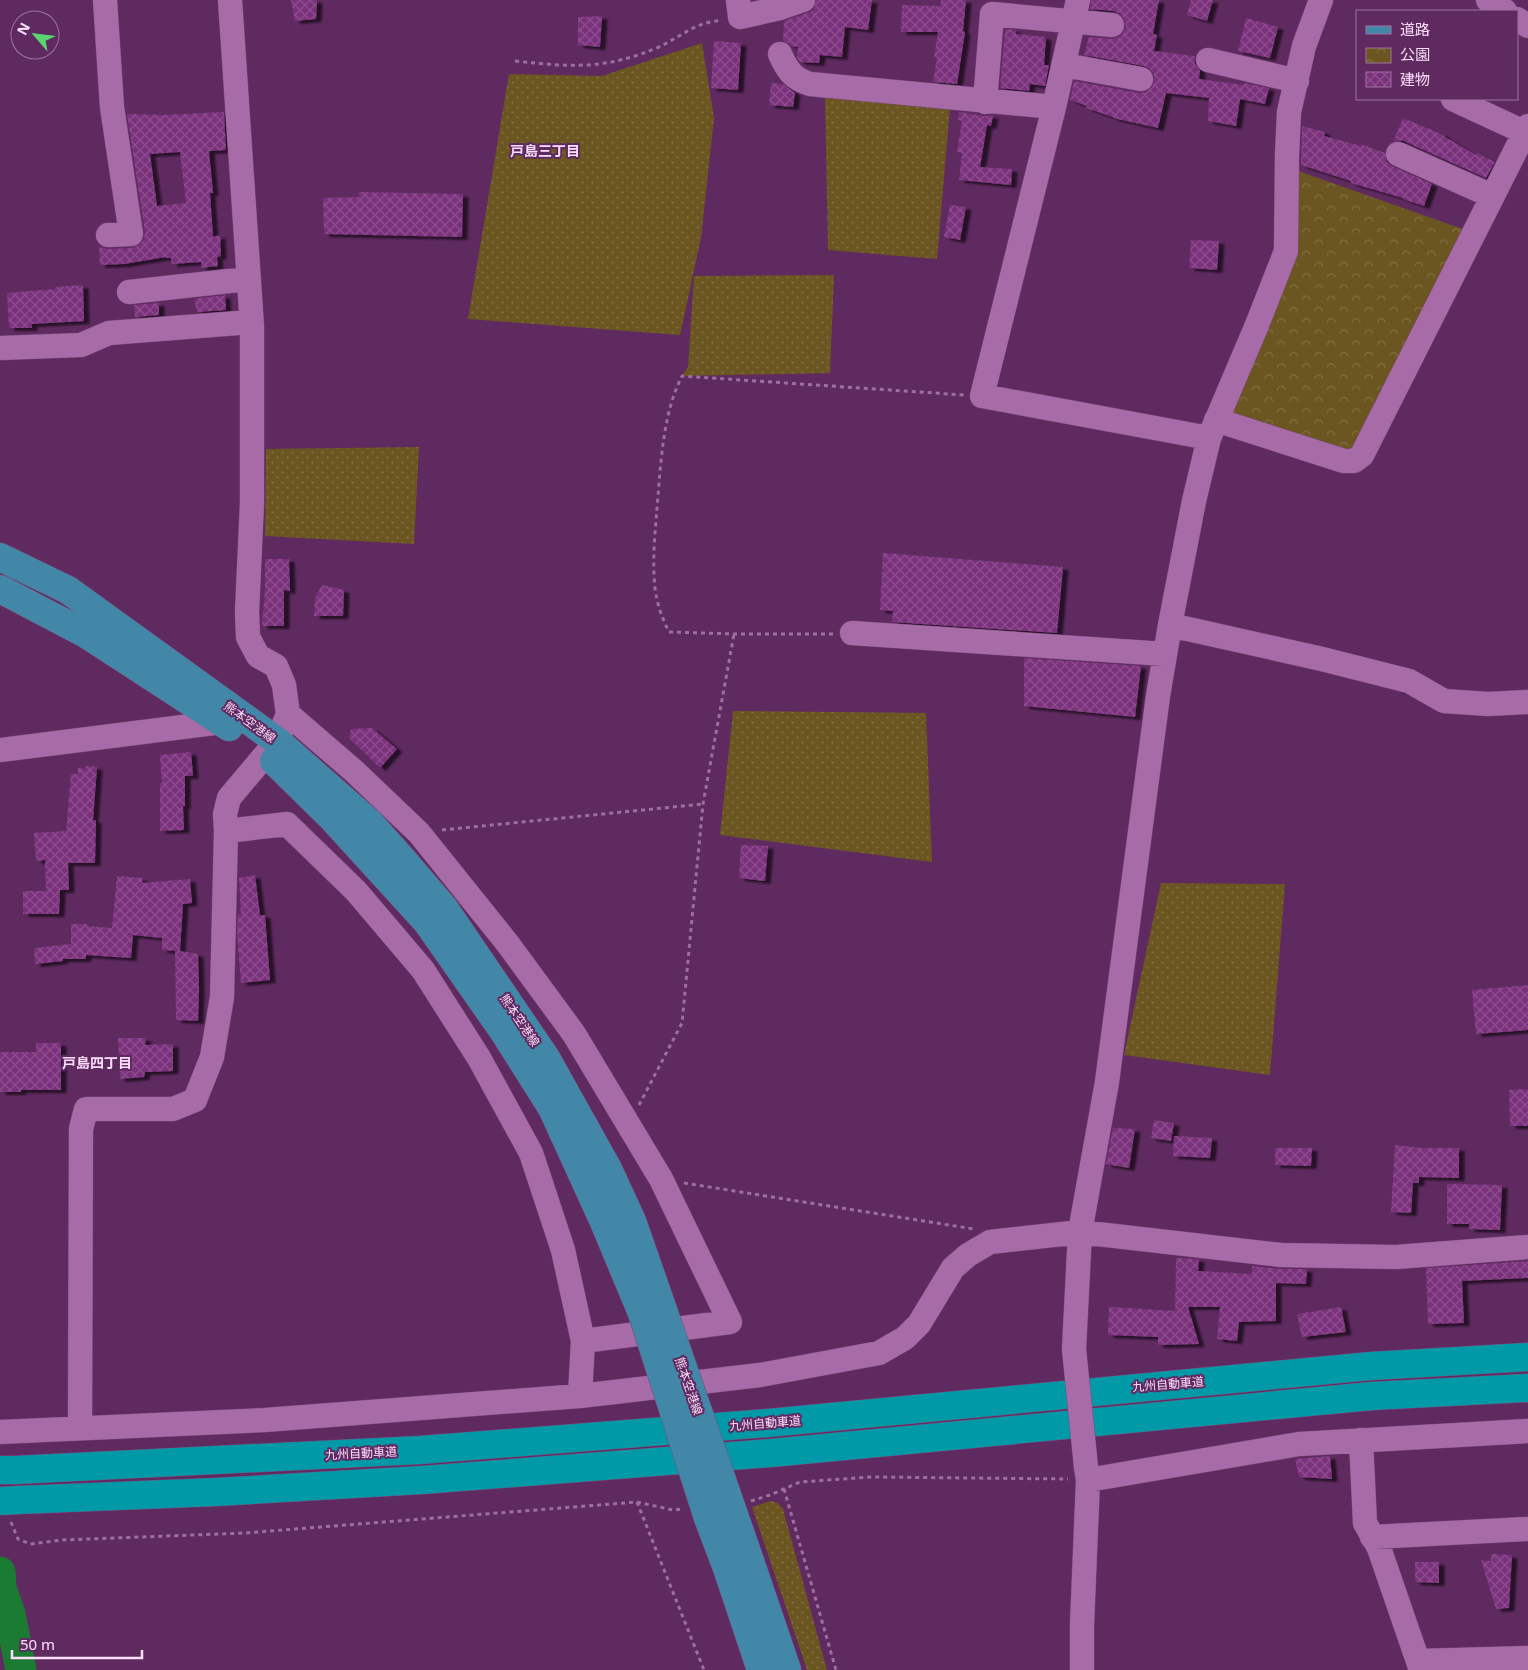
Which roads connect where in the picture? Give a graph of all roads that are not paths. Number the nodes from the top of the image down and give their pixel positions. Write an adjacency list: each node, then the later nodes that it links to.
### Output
1 (105, 0): 21 (street)
2 (230, 0): 22 (street)
3 (802, 0): 6 (street)
4 (1321, 0): 14 (street)
5 (1488, 0): 8 (street)
6 (739, 8)
7 (1076, 10): 9 (street); 12 (street); 16 (street)
8 (1503, 10)
9 (1112, 25)
10 (780, 54): 16 (street)
11 (1208, 60): 14 (street)
12 (1064, 65): 13 (street); 17 (street)
13 (1141, 79)
14 (1297, 81): 26 (street)
15 (1455, 100): 18 (street)
16 (985, 102): 17 (street)
17 (1054, 107): 26 (street)
18 (1526, 129): 20 (street)
19 (1398, 154): 20 (street)
20 (1492, 196): 26 (street)
21 (108, 235)
22 (248, 280): 23 (street); 24 (street)
23 (129, 292)
24 (251, 322): 25 (street); 33 (street)
25 (0, 348)
26 (1213, 429): 29 (street)
27 (0, 557): 34 (main road, 熊本空港線)
28 (0, 589): 34 (main road, 熊本空港線)
29 (1170, 625): 31 (street); 32 (street)
30 (852, 633): 31 (street)
31 (1165, 654): 38 (street)
32 (1528, 702)
33 (288, 714): 35 (street); 40 (street)
34 (233, 719): 35 (main road, 熊本空港線); 36 (street)
35 (272, 747): 37 (street); 53 (main road, 熊本空港線, bridge)
36 (0, 750)
37 (226, 830): 40 (street); 44 (street)
38 (1080, 1232): 39 (street); 43 (street); 49 (street, bridge)
39 (1528, 1247)
40 (583, 1341): 43 (street)
41 (1528, 1358): 48 (highway, 九州自動車道)
42 (1528, 1388): 50 (highway)
43 (580, 1396): 44 (street)
44 (80, 1428): 46 (street)
45 (1528, 1431): 47 (street)
46 (0, 1432)
47 (1361, 1440): 49 (street); 52 (street)
48 (7, 1470)
49 (1087, 1473): 58 (street)
50 (9, 1505)
51 (1528, 1529): 52 (street)
52 (1372, 1537): 55 (street)
53 (739, 1566): 56 (main road, 熊本空港線); 57 (main road, 熊本空港線)
54 (1528, 1658): 55 (street)
55 (1420, 1665)
56 (761, 1670)
57 (787, 1670)
58 (1082, 1670)

